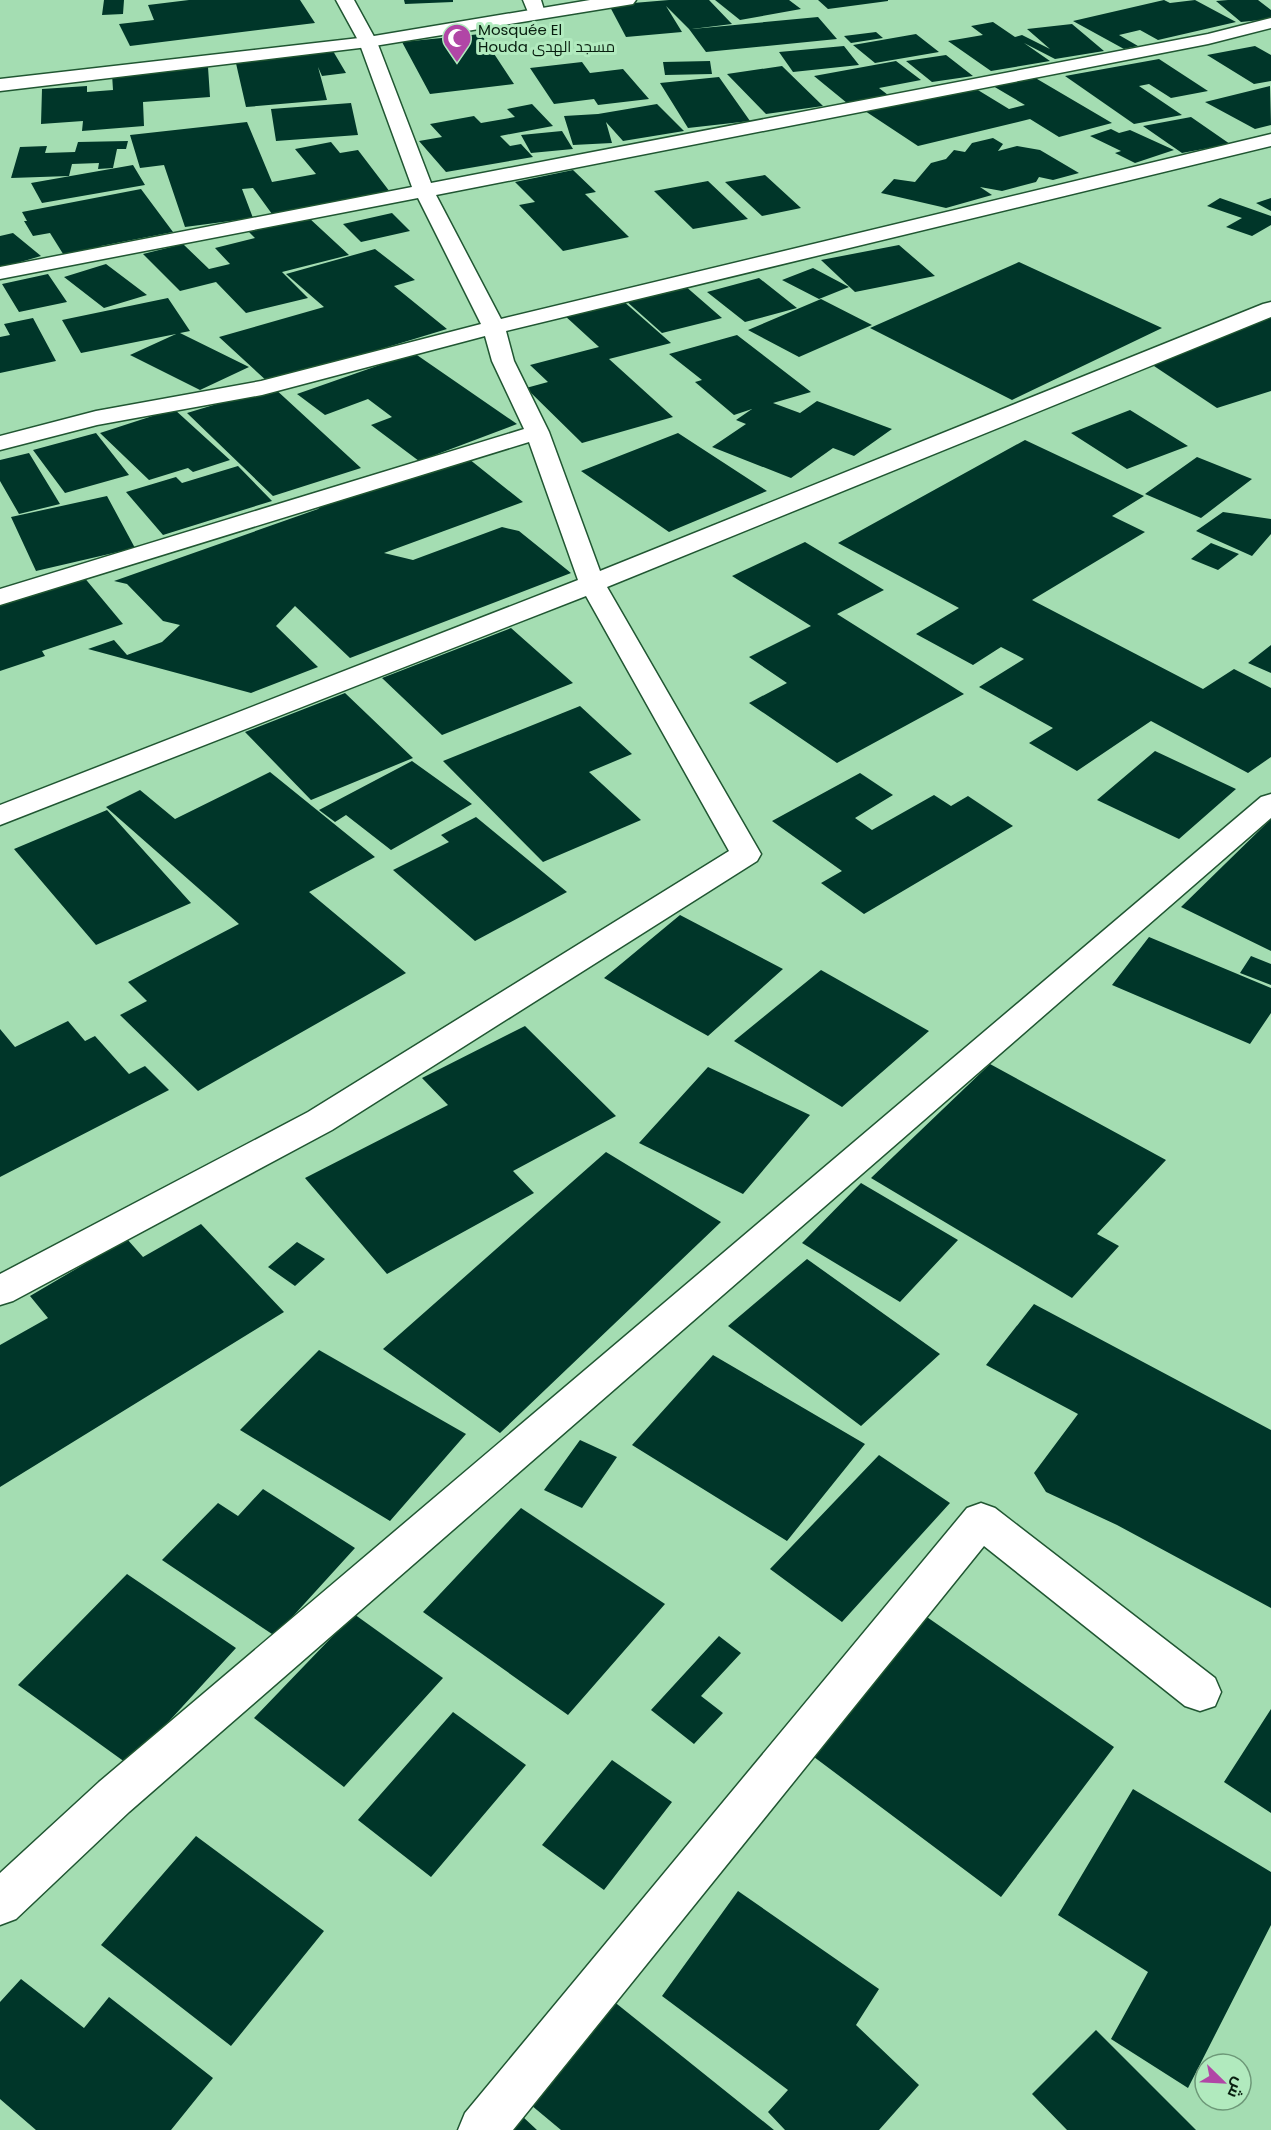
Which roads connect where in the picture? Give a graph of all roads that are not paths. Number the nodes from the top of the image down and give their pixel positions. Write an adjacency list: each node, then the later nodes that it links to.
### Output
1 (345, 0): 5 (street)
2 (627, 0): 3 (street)
3 (534, 6): 5 (street)
4 (1271, 23): 8 (street)
5 (368, 42): 6 (street); 8 (street)
6 (0, 85)
7 (1271, 140): 11 (street)
8 (423, 189): 9 (street); 11 (street)
9 (0, 273)
10 (1271, 309): 14 (street)
11 (494, 327): 12 (street); 13 (street)
12 (537, 432): 14 (street); 15 (street)
13 (0, 443)
14 (592, 584): 17 (street); 18 (street)
15 (0, 597)
16 (1271, 803): 20 (street)
17 (0, 816)
18 (0, 1291)
19 (1200, 1692): 21 (street)
20 (0, 1903)
21 (482, 2130)

